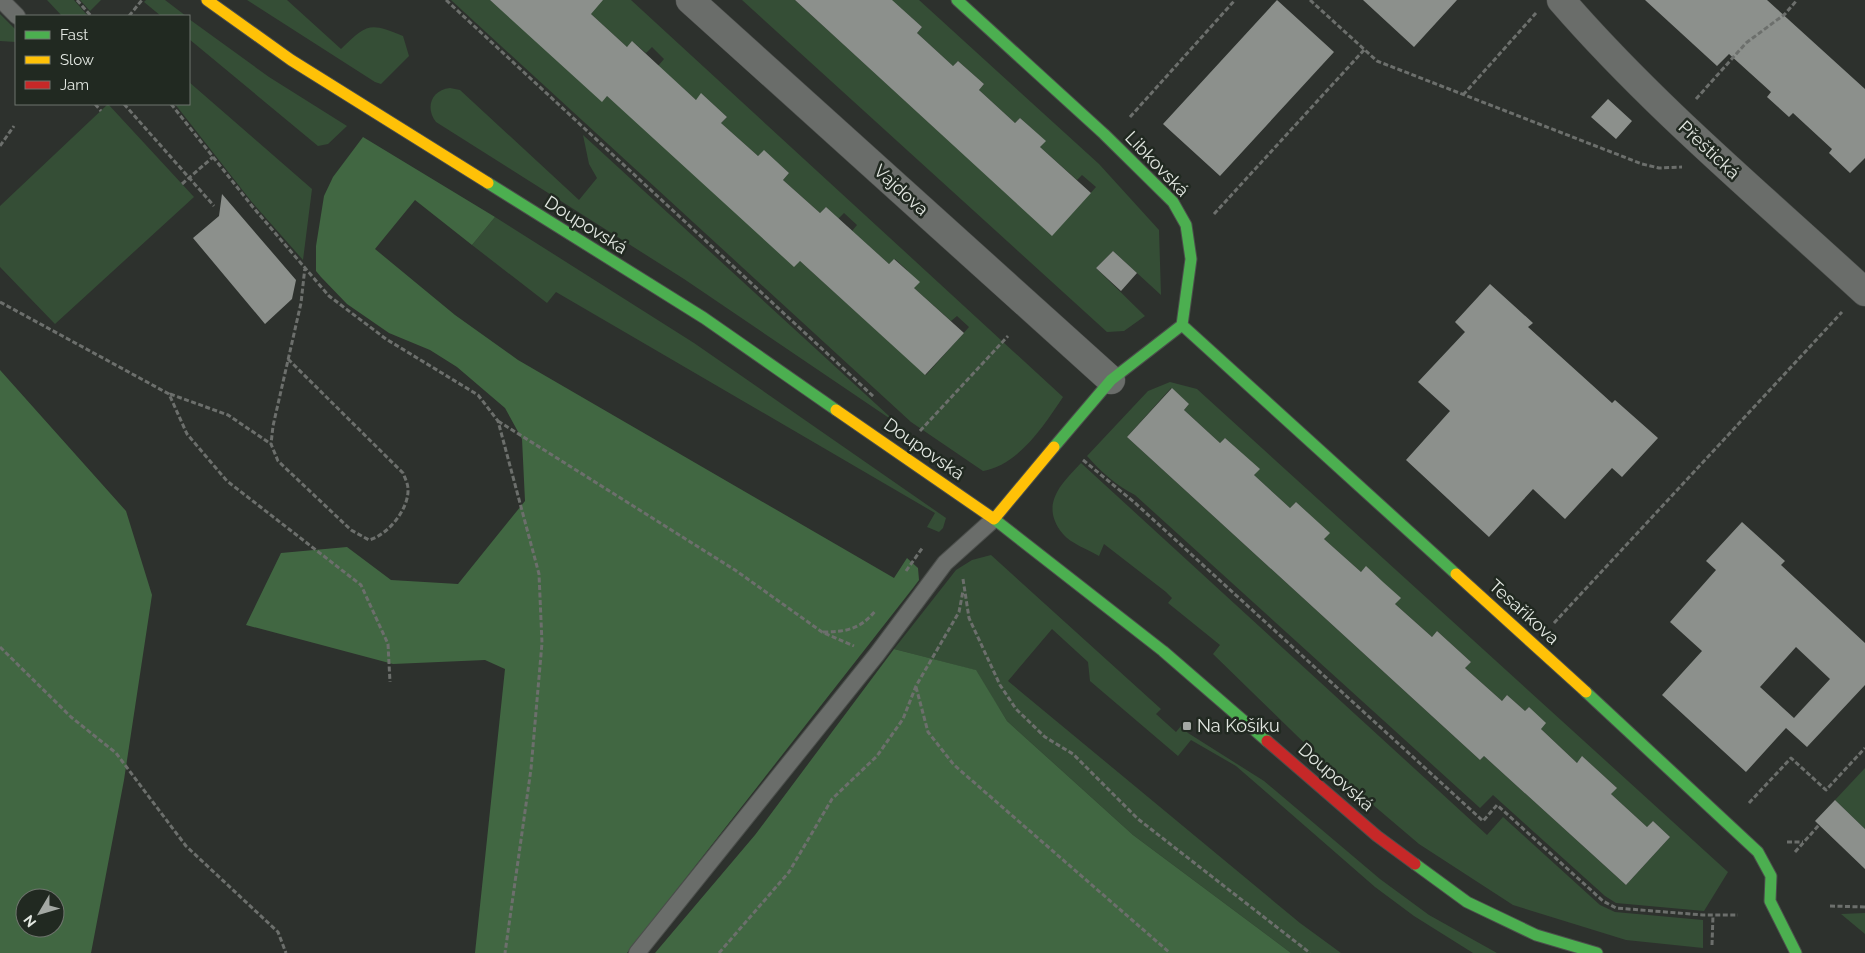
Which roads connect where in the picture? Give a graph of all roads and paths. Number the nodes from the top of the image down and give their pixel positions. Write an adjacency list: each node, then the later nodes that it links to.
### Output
1 (1, 0): 12 (lane)
2 (77, 0): 13 (path)
3 (142, 0): 14 (path)
4 (206, 0): 44 (street, Doupovská)
5 (446, 0): 39 (path)
6 (690, 0): 37 (street, Vajdova)
7 (957, 0): 34 (street, Libkovská)
8 (1235, 0): 21 (path)
9 (1310, 0): 15 (path)
10 (1797, 0): 22 (path)
11 (1551, 3): 16 (path); 22 (street, Přeštická)
12 (16, 15)
13 (90, 15)
14 (130, 15)
15 (1364, 50): 16 (path); 30 (path)
16 (1463, 95): 26 (path)
17 (96, 105): 20 (path)
18 (125, 105): 27 (path)
19 (172, 105): 25 (path)
20 (101, 111)
21 (1128, 120)
22 (1677, 120): 26 (street, Přeštická)
23 (14, 126): 24 (path)
24 (0, 146)
25 (213, 157): 27 (path); 31 (path)
26 (1722, 162): 32 (street, Přeštická)
27 (190, 178): 28 (path); 29 (path)
28 (182, 184)
29 (214, 206)
30 (1208, 221)
31 (305, 267): 36 (path); 40 (path)
32 (1864, 290): 50 (path)
33 (0, 302): 38 (path)
34 (1182, 325): 37 (street); 57 (street, Tesaříkova)
35 (1008, 336): 41 (path)
36 (288, 359): 43 (path); 43 (path)
37 (1112, 380): 42 (street)
38 (169, 394): 43 (path); 54 (path)
39 (875, 398)
40 (498, 421): 51 (path); 66 (path)
41 (918, 433)
42 (1062, 441): 44 (street); 62 (path)
43 (271, 444)
44 (994, 519): 45 (lane); 71 (street, Doupovská)
45 (975, 535): 48 (path); 53 (lane)
46 (923, 547): 47 (path)
47 (900, 578)
48 (963, 588): 55 (path); 70 (path)
49 (880, 606): 51 (path)
50 (1549, 629)
51 (822, 632): 53 (path)
52 (0, 646): 65 (path)
53 (877, 654): 67 (lane)
54 (390, 682)
55 (916, 686): 68 (path); 69 (path)
56 (1865, 748): 57 (path)
57 (1729, 824): 72 (street, Tesaříkova)
58 (1819, 825): 59 (path)
59 (1793, 854)
60 (1830, 906): 61 (path)
61 (1865, 907)
62 (1713, 915): 63 (path); 64 (path)
63 (1738, 915)
64 (1712, 945)
65 (286, 953)
66 (505, 953)
67 (637, 953)
68 (719, 953)
69 (1170, 953)
70 (1310, 953)
71 (1597, 953)
72 (1796, 953)

